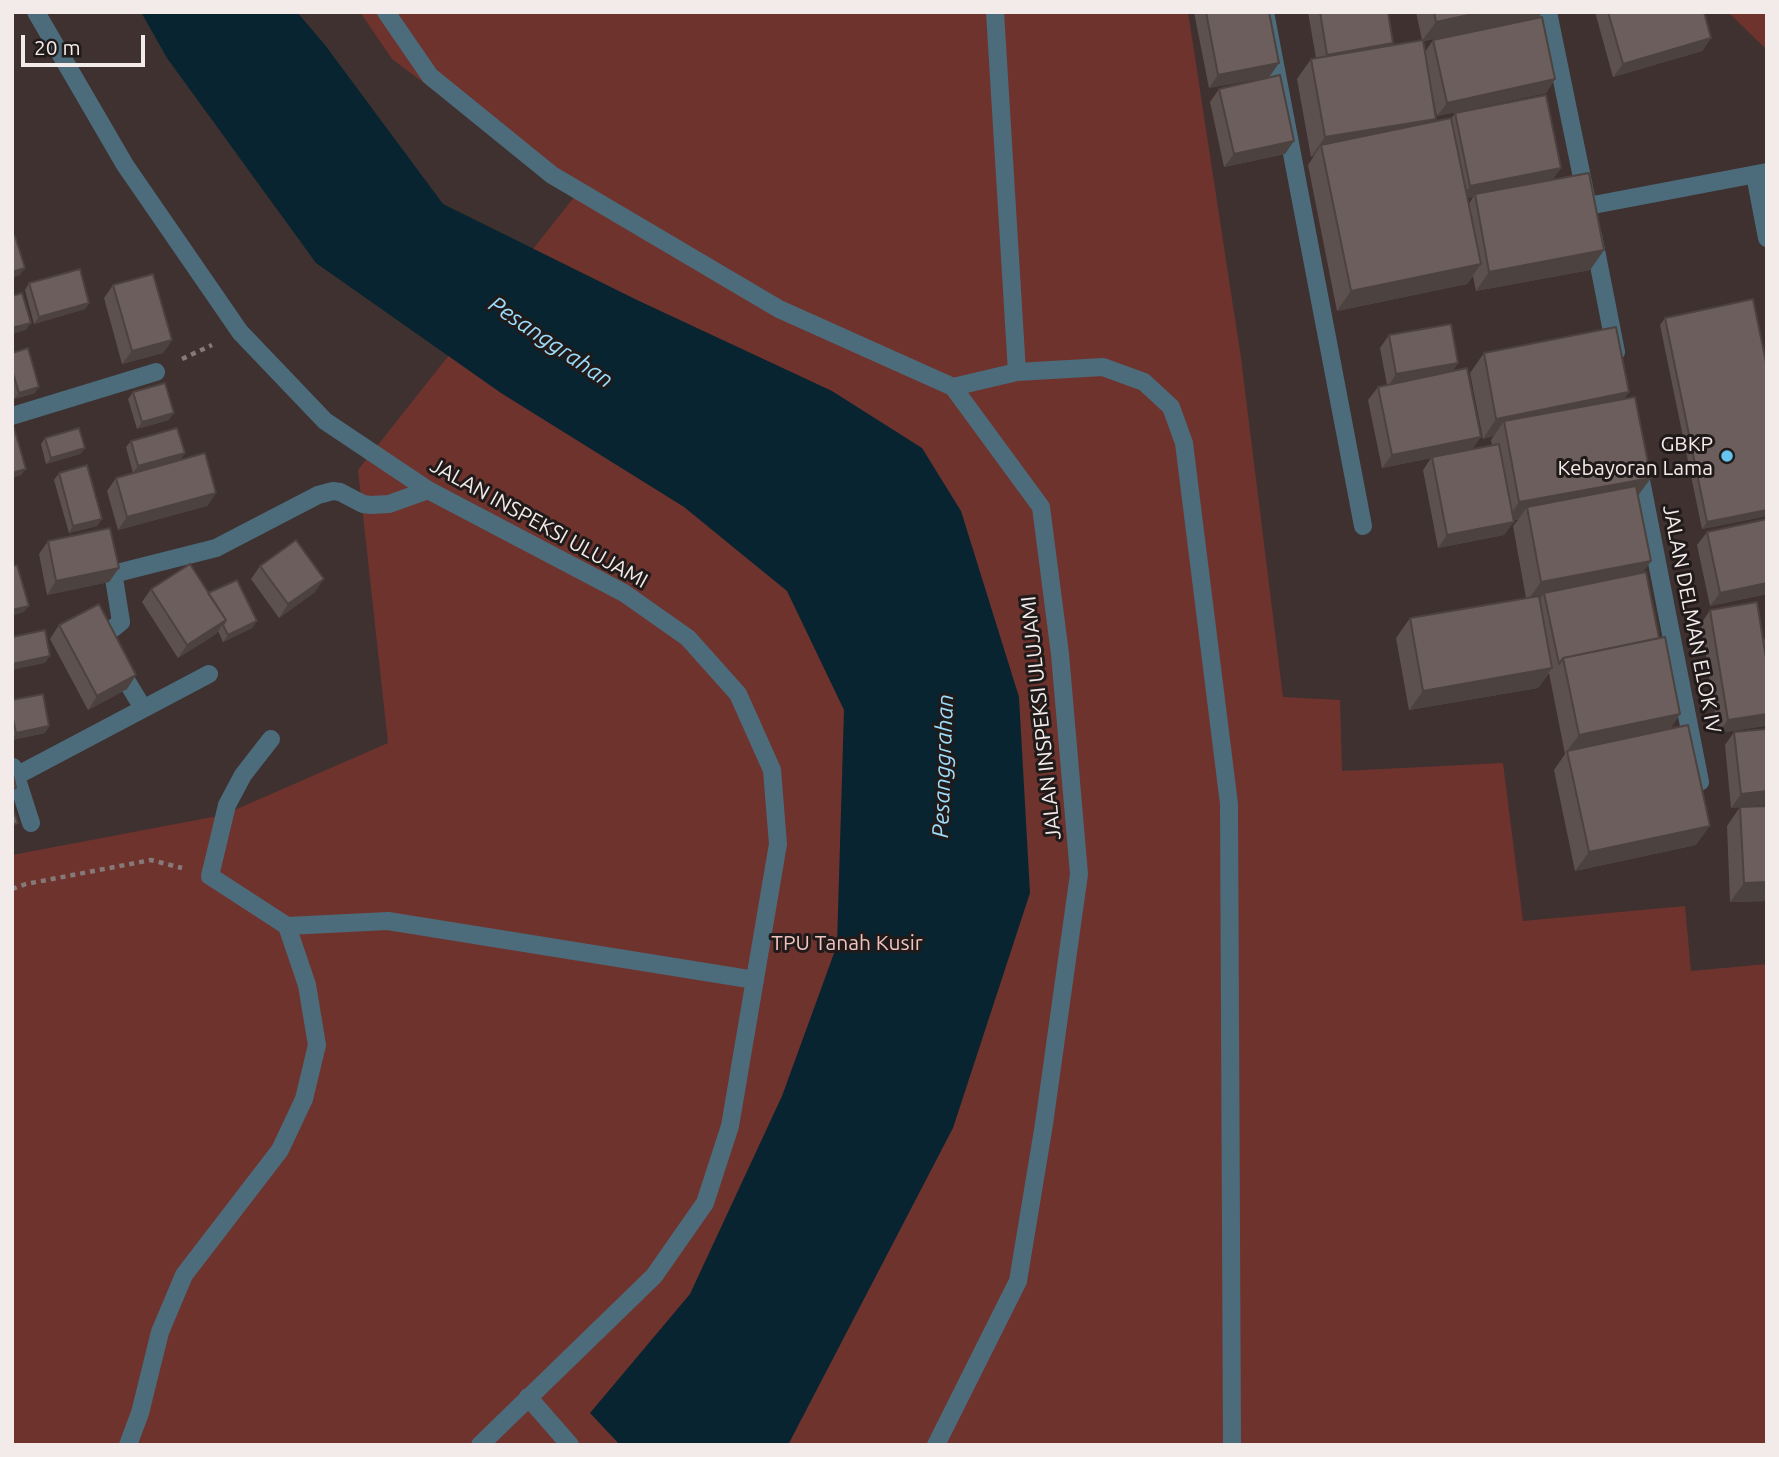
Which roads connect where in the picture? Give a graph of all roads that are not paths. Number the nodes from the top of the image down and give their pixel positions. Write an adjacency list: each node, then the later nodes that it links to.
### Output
1 (36, 12): 15 (street, JALAN INSPEKSI ULUJAMI)
2 (386, 12): 12 (street, JALAN INSPEKSI ULUJAMI)
3 (995, 12): 11 (street)
4 (1265, 12): 16 (street)
5 (1548, 12): 7 (street)
6 (1761, 173): 7 (street); 8 (street)
7 (1588, 206): 9 (street)
8 (1767, 238)
9 (1620, 370)
10 (156, 372): 13 (street)
11 (1017, 372): 12 (street); 30 (street)
12 (953, 387): 29 (street, JALAN INSPEKSI ULUJAMI)
13 (12, 416)
14 (1636, 453): 21 (street, JALAN DELMAN ELOK IV)
15 (428, 491): 18 (street); 24 (street, JALAN INSPEKSI ULUJAMI)
16 (1363, 526)
17 (209, 674): 18 (street)
18 (143, 708): 20 (street)
19 (271, 739): 23 (street)
20 (14, 770): 22 (street)
21 (1700, 782)
22 (32, 823)
23 (287, 926): 24 (street); 26 (street)
24 (755, 980): 25 (street, JALAN INSPEKSI ULUJAMI)
25 (527, 1396): 27 (street, JALAN INSPEKSI ULUJAMI); 28 (street)
26 (128, 1445)
27 (480, 1445)
28 (570, 1445)
29 (936, 1445)
30 (1232, 1445)

